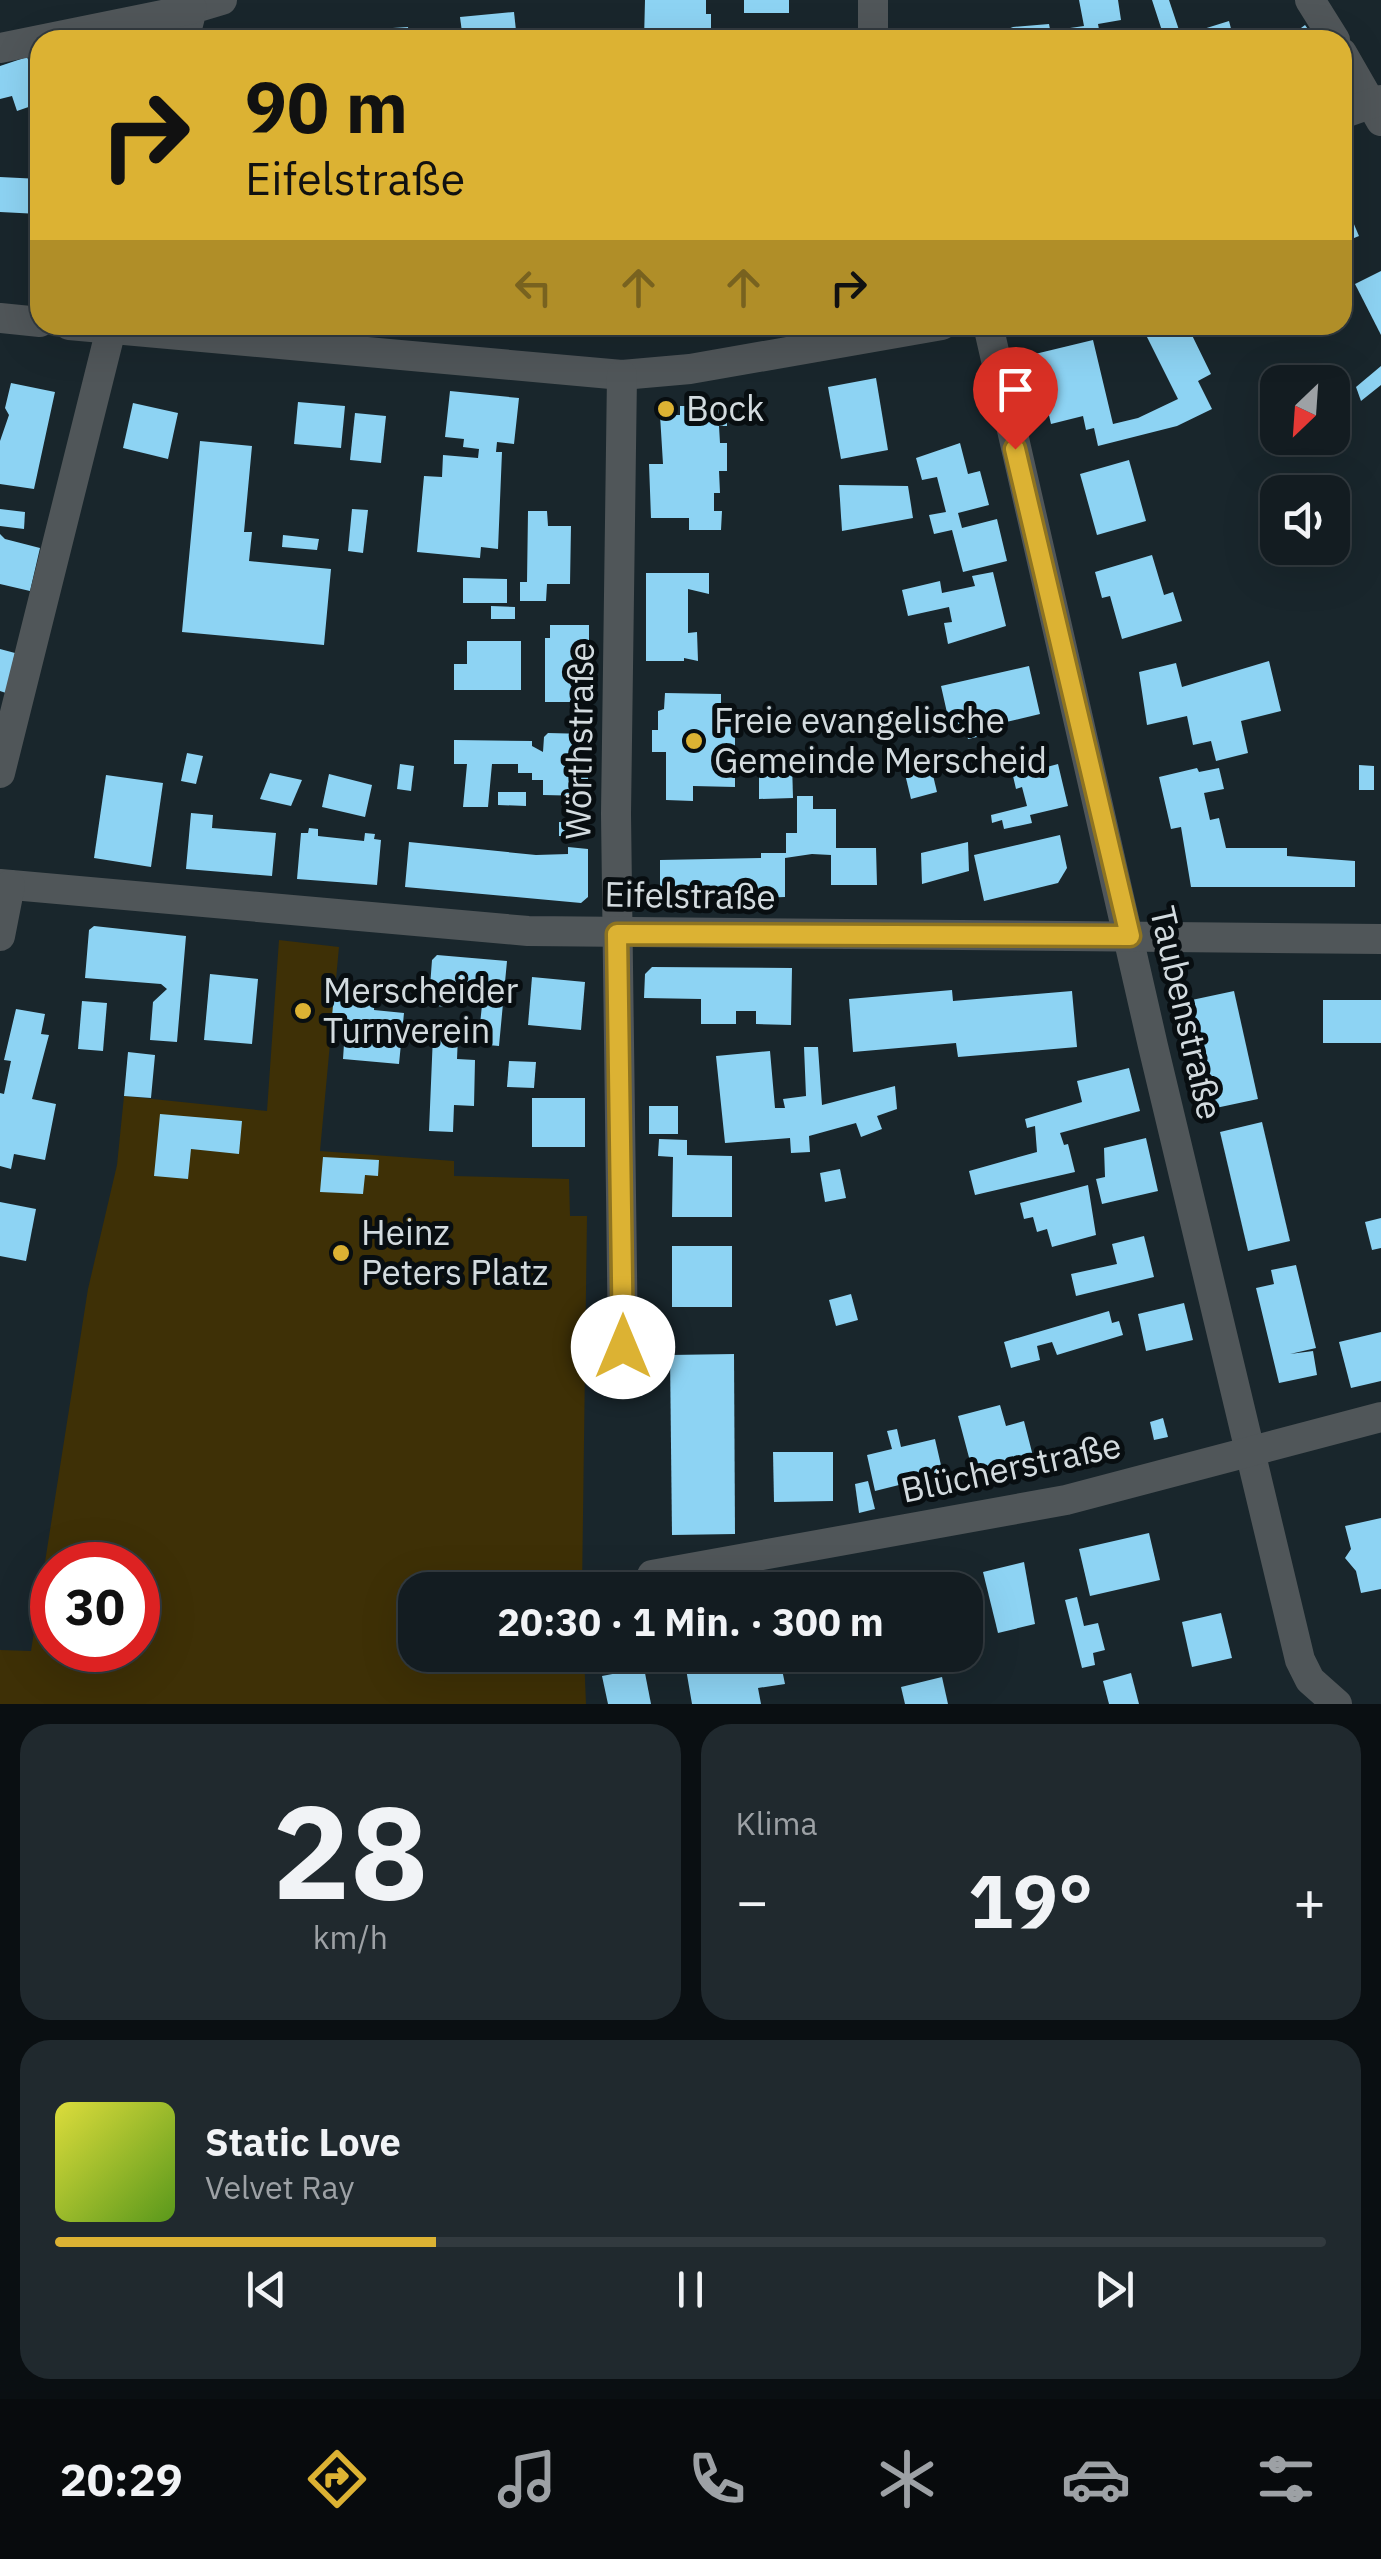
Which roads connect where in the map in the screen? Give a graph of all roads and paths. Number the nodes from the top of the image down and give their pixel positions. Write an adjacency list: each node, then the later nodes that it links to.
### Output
1 (222, 0): 4 (street)
2 (873, 0): 7 (street)
3 (1310, 0): 8 (street)
4 (192, 9): 5 (street); 6 (street)
5 (89, 30)
6 (187, 30)
7 (873, 30)
8 (1329, 30)
9 (30, 42): 10 (street)
10 (0, 48)
11 (1352, 68): 12 (street)
12 (1378, 108): 13 (street)
13 (1352, 112)
14 (0, 318): 15 (street)
15 (30, 321)
16 (110, 335): 21 (street)
17 (197, 335): 20 (street)
18 (853, 335): 20 (street)
19 (990, 335): 25 (street, Taubenstraße)
20 (622, 375): 23 (street, Wörthstraße)
21 (0, 773)
22 (5, 884): 23 (street, Eifelstraße); 24 (street)
23 (617, 934): 25 (street, Eifelstraße); 27 (street, Wörthstraße)
24 (0, 936)
25 (1130, 936): 26 (street, Eifelstraße); 29 (street, Taubenstraße)
26 (1381, 938)
27 (623, 1347)
28 (1381, 1416): 29 (street, Blücherstraße)
29 (1252, 1450): 30 (street, Blücherstraße); 31 (street, Taubenstraße)
30 (669, 1572)
31 (1336, 1704)

